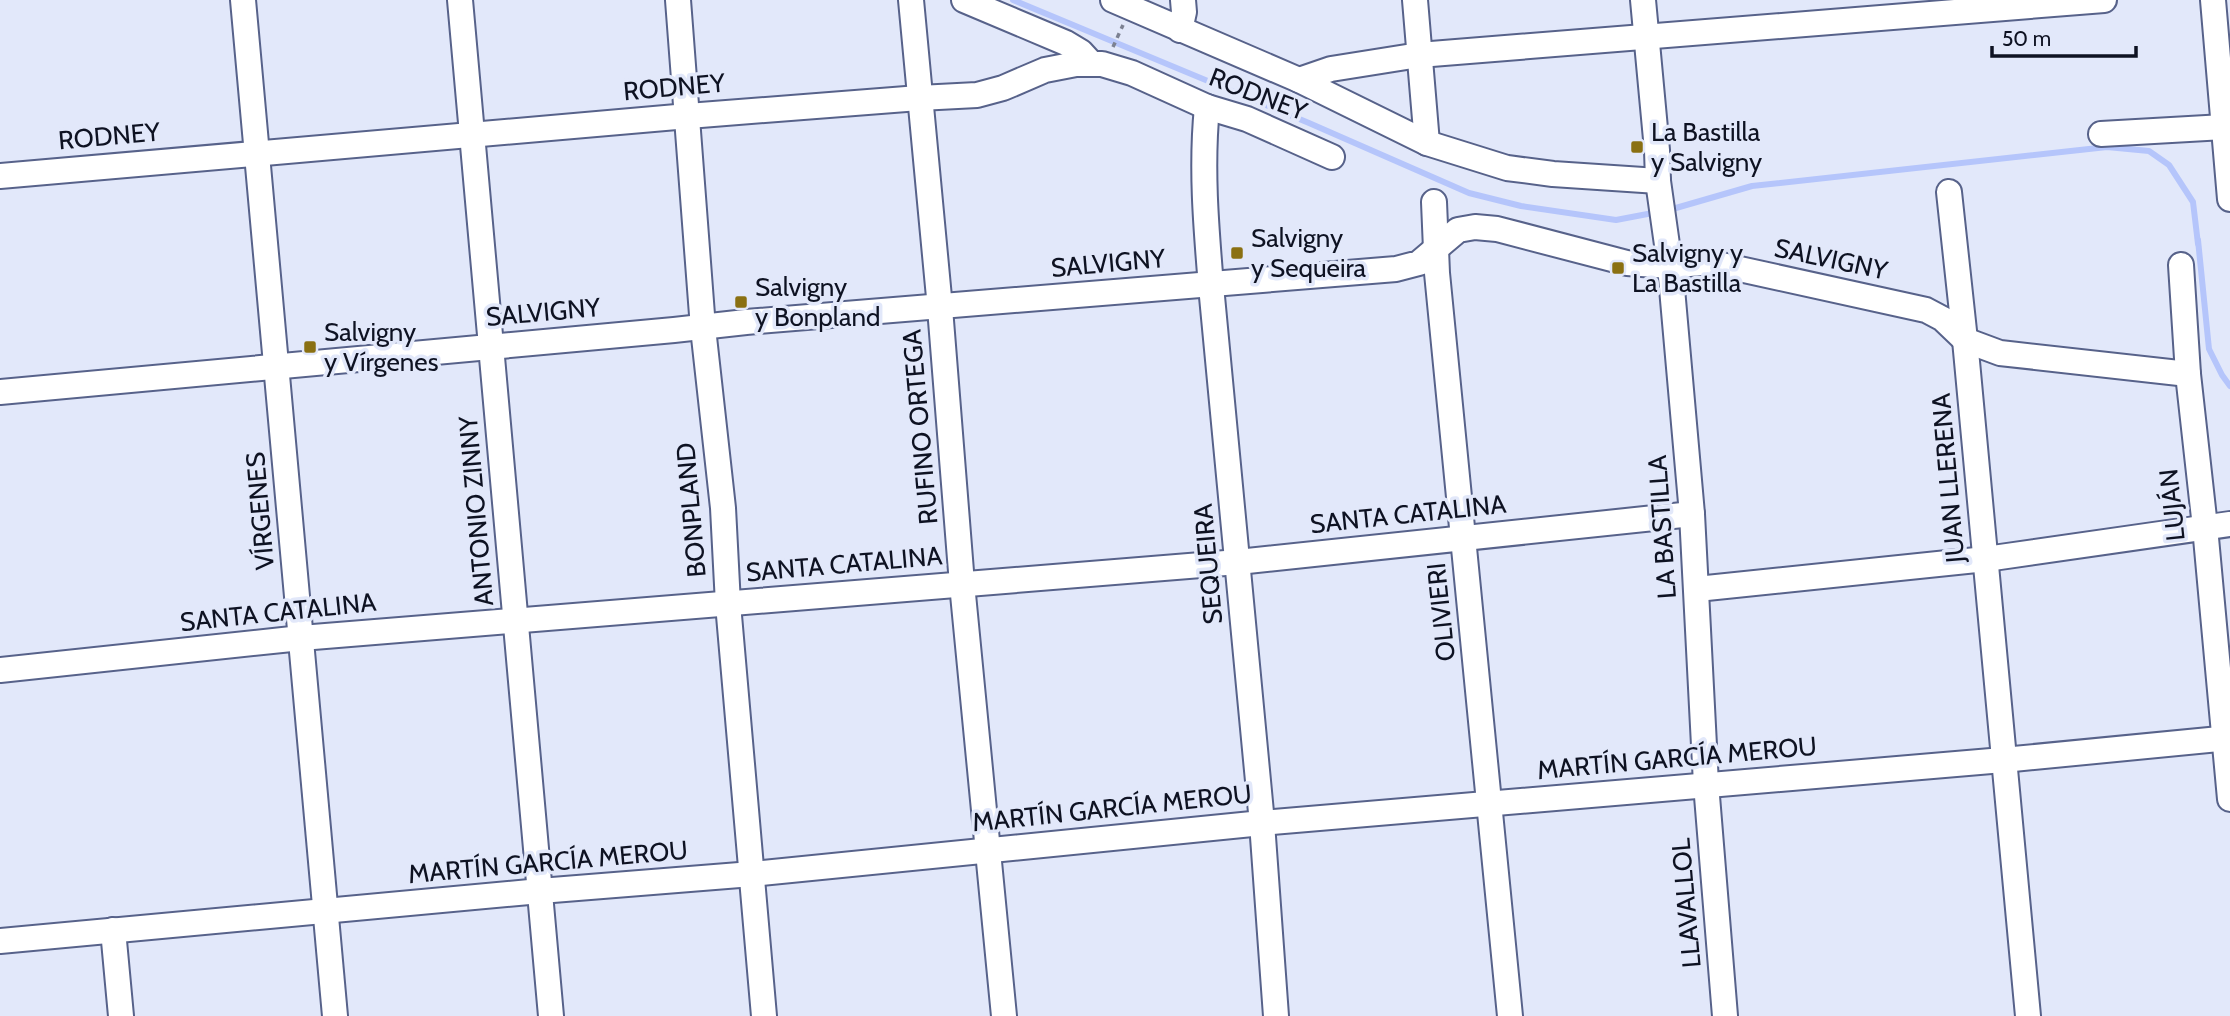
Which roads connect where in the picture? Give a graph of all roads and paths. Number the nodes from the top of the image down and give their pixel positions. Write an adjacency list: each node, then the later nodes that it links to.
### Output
1 (243, 0): 26 (street, VÍRGENES)
2 (460, 0): 23 (street, ANTONIO ZINNY)
3 (678, 0): 21 (street, BONPLAND)
4 (911, 0): 19 (street, RUFINO ORTEGA)
5 (964, 0): 17 (street)
6 (1113, 0): 13 (street)
7 (1183, 0): 13 (street)
8 (1415, 0): 16 (street)
9 (1643, 0): 15 (street)
10 (2104, 0): 12 (street, RODNEY)
11 (2213, 0): 22 (street)
12 (1925, 7): 15 (street, RODNEY)
13 (1180, 30): 18 (street)
14 (1120, 31): 17 (path)
15 (1646, 37): 16 (street, RODNEY); 29 (street)
16 (1419, 55): 18 (street, RODNEY); 25 (street)
17 (1101, 59): 19 (street, RODNEY); 20 (street, RODNEY)
18 (1298, 80): 25 (street)
19 (919, 97): 21 (street, RODNEY); 37 (street, RUFINO ORTEGA)
20 (1207, 107): 27 (street, RODNEY); 36 (street, SEQUEIRA)
21 (688, 116): 23 (street, RODNEY); 38 (street, BONPLAND)
22 (2224, 128): 24 (street); 31 (street)
23 (473, 134): 26 (street, RODNEY); 40 (street, ANTONIO ZINNY)
24 (2101, 134)
25 (1427, 143): 29 (street)
26 (256, 153): 28 (street, RODNEY); 41 (street, VÍRGENES)
27 (1332, 156)
28 (0, 176)
29 (1658, 181): 35 (street, LA BASTILLA)
30 (1949, 192): 39 (street, JUAN LLERENA)
31 (2230, 199)
32 (1434, 202): 33 (street, OLIVIERI)
33 (1437, 249): 35 (street, SALVIGNY); 36 (street, SALVIGNY); 47 (street, OLIVIERI)
34 (2181, 265): 42 (street, LUJÁN)
35 (1670, 266): 39 (street, SALVIGNY); 44 (street, LA BASTILLA)
36 (1211, 285): 37 (street, SALVIGNY); 49 (street, SEQUEIRA)
37 (940, 308): 38 (street, SALVIGNY); 50 (street, RUFINO ORTEGA)
38 (704, 328): 40 (street, SALVIGNY); 52 (street, BONPLAND)
39 (1965, 340): 42 (street, SALVIGNY); 48 (street, JUAN LLERENA)
40 (491, 346): 41 (street, SALVIGNY); 53 (street, ANTONIO ZINNY)
41 (276, 366): 43 (street, SALVIGNY); 54 (street, VÍRGENES)
42 (2188, 374): 46 (street, LUJÁN)
43 (0, 392)
44 (1692, 514): 47 (street, SANTA CATALINA); 51 (street, LA BASTILLA)
45 (2230, 524): 46 (street)
46 (2205, 527): 48 (street); 56 (street, LUJÁN)
47 (1464, 537): 49 (street, SANTA CATALINA); 60 (street, OLIVIERI)
48 (1986, 559): 51 (street); 57 (street, JUAN LLERENA)
49 (1238, 562): 50 (street, SANTA CATALINA); 61 (street, SEQUEIRA)
50 (962, 584): 52 (street, SANTA CATALINA); 62 (street, RUFINO ORTEGA)
51 (1697, 589): 58 (street, LA BASTILLA)
52 (728, 604): 53 (street, SANTA CATALINA); 63 (street, BONPLAND)
53 (516, 620): 54 (street, SANTA CATALINA); 64 (street, ANTONIO ZINNY)
54 (302, 639): 55 (street, SANTA CATALINA); 65 (street, VÍRGENES)
55 (0, 670)
56 (2227, 739): 57 (street, MARTÍN GARCÍA MEROU); 59 (street, LUJÁN)
57 (2003, 760): 58 (street, MARTÍN GARCÍA MEROU); 76 (street)
58 (1706, 784): 60 (street, MARTÍN GARCÍA MEROU); 75 (street, LLAVALLOL)
59 (2230, 799)
60 (1490, 804): 61 (street, MARTÍN GARCÍA MEROU); 74 (street, OLIVIERI)
61 (1262, 823): 62 (street, MARTÍN GARCÍA MEROU); 73 (street, SEQUEIRA)
62 (988, 850): 63 (street, MARTÍN GARCÍA MEROU); 72 (street, RUFINO ORTEGA)
63 (752, 874): 64 (street, MARTÍN GARCÍA MEROU); 71 (street, BONPLAND)
64 (540, 891): 65 (street, MARTÍN GARCÍA MEROU); 70 (street, ANTONIO ZINNY)
65 (326, 911): 66 (street, MARTÍN GARCÍA MEROU); 69 (street, VÍRGENES)
66 (113, 930): 67 (street, MARTÍN GARCÍA MEROU); 68 (street)
67 (0, 941)
68 (121, 1016)
69 (335, 1016)
70 (551, 1016)
71 (764, 1016)
72 (1004, 1016)
73 (1276, 1016)
74 (1510, 1016)
75 (1725, 1016)
76 (2028, 1016)

